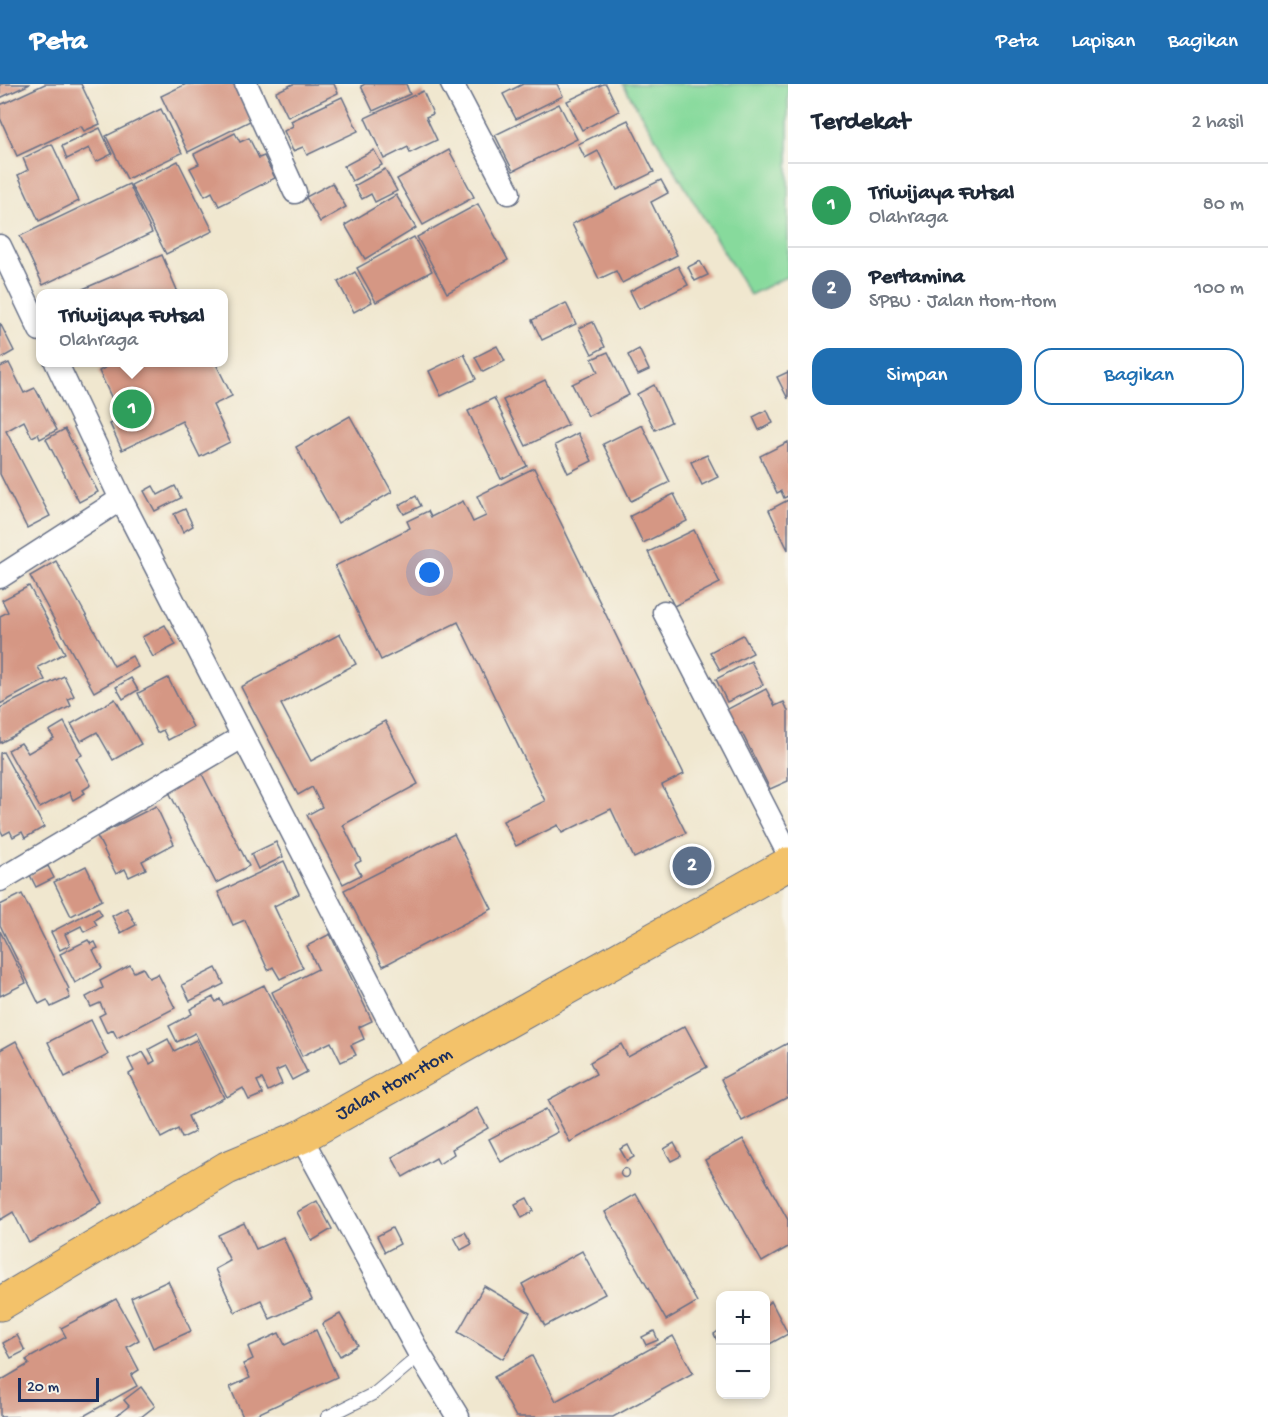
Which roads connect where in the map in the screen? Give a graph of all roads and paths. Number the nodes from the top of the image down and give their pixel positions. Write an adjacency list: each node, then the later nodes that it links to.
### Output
1 (246, 84): 3 (street)
2 (452, 84): 4 (street)
3 (295, 192)
4 (509, 193)
5 (0, 246): 6 (street)
6 (36, 322)
7 (58, 367): 8 (street)
8 (121, 499): 9 (street); 11 (street)
9 (0, 577)
10 (664, 612): 12 (street)
11 (242, 737): 14 (street); 15 (street)
12 (788, 853)
13 (788, 864): 15 (highway, Jalan Hom-Hom)
14 (0, 880)
15 (416, 1072): 16 (highway, Jalan Hom-Hom)
16 (301, 1137): 17 (highway, Jalan Hom-Hom); 18 (street)
17 (0, 1304)
18 (420, 1355): 19 (lane); 20 (street)
19 (327, 1417)
20 (458, 1417)

